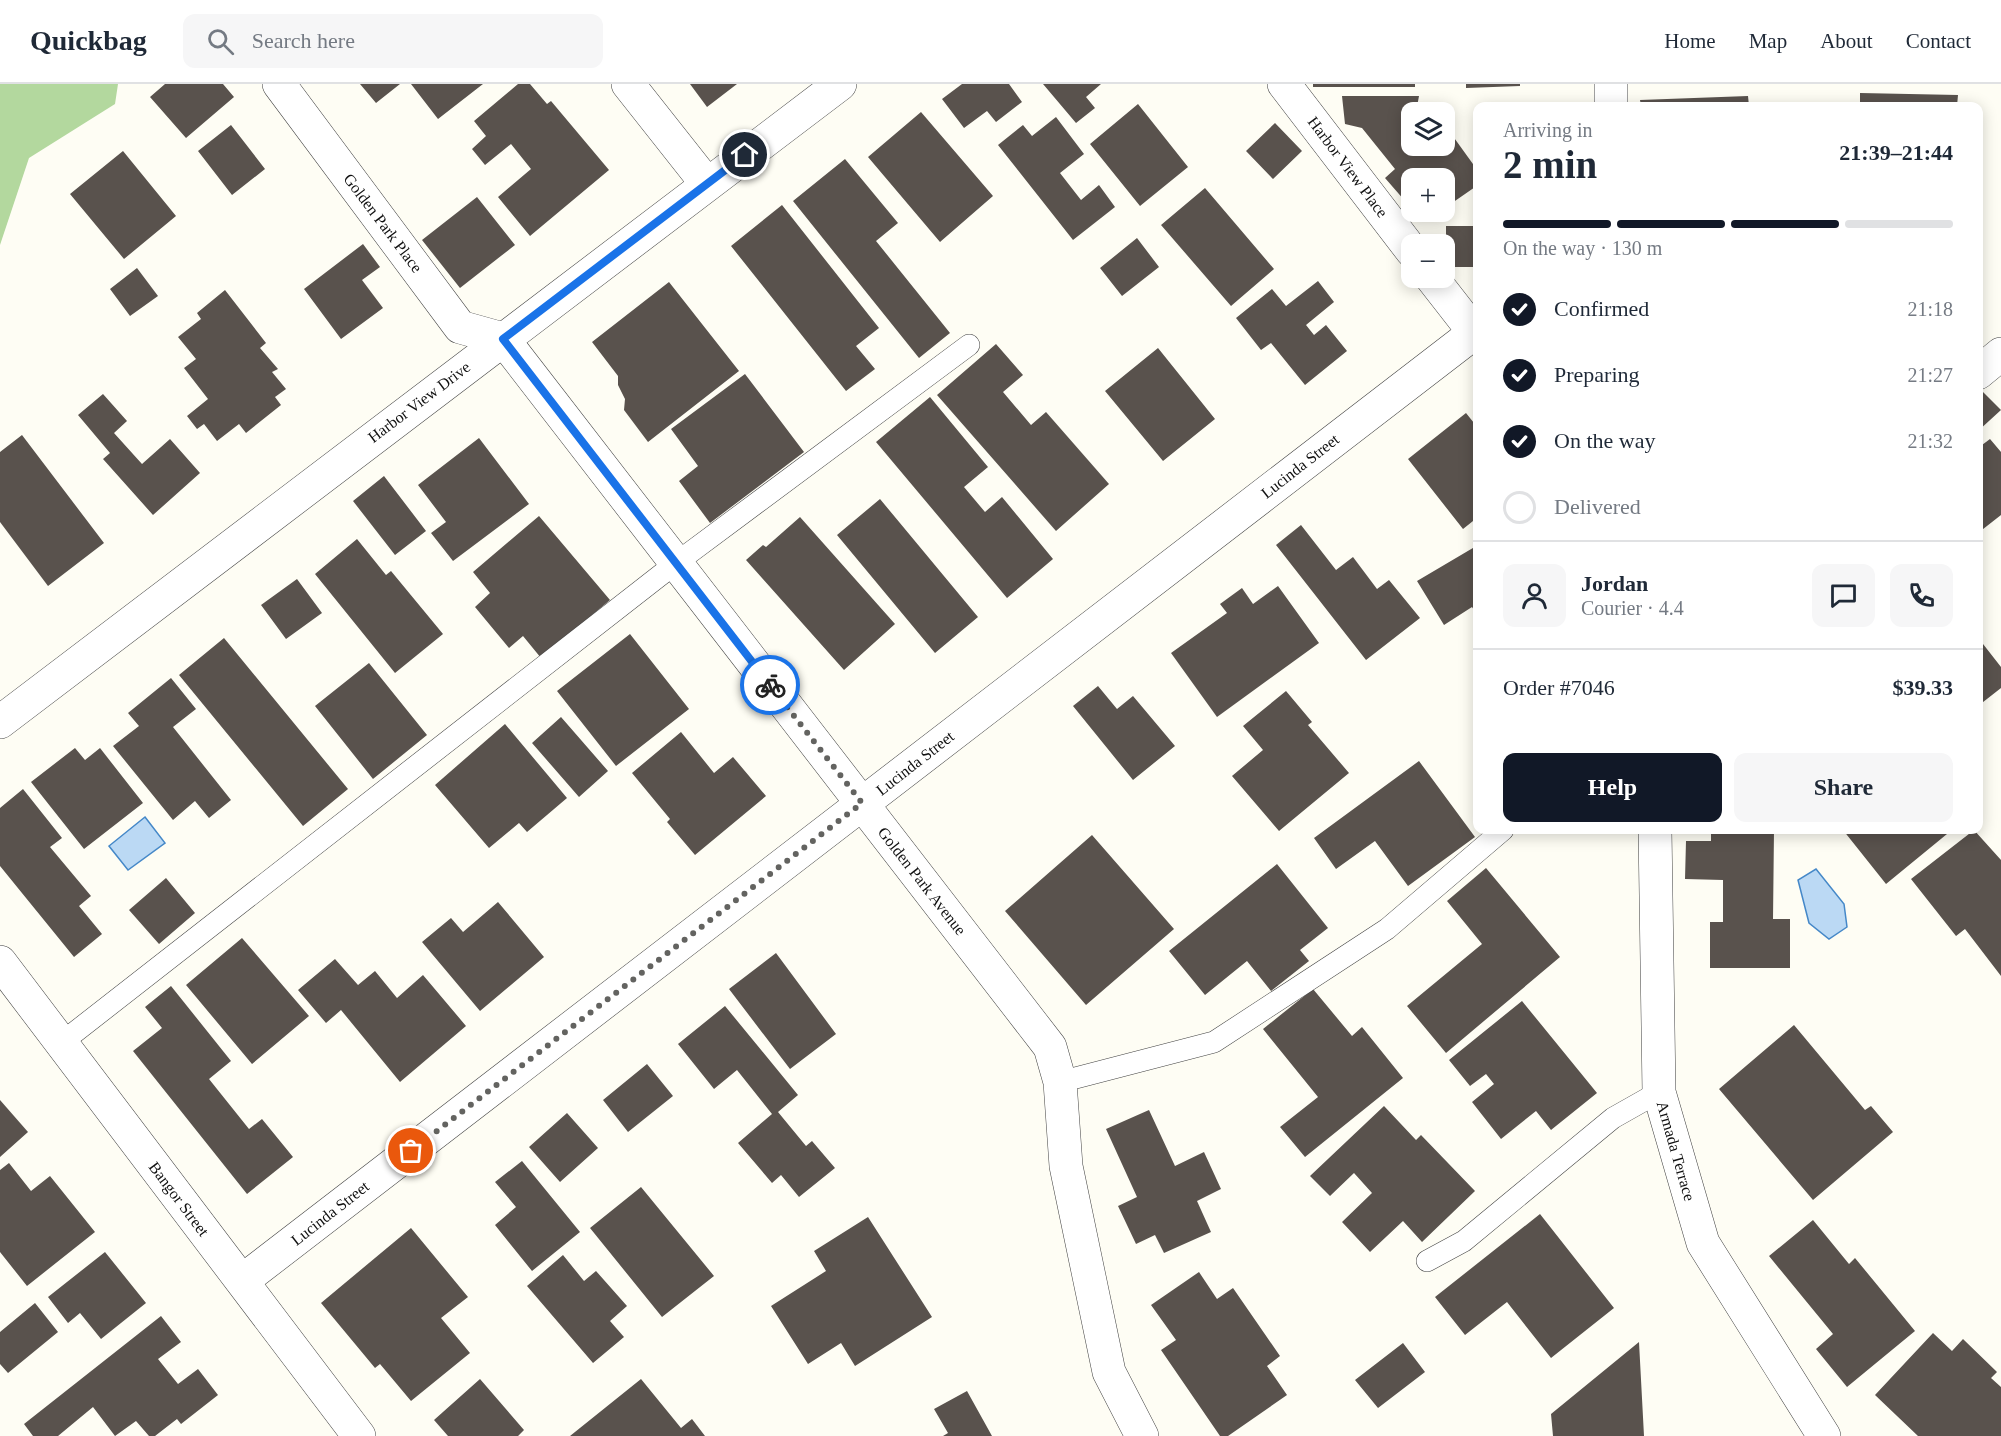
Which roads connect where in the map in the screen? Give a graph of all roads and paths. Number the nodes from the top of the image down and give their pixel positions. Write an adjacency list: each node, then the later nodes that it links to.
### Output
1 (279, 84): 12 (street, Golden Park Place)
2 (628, 84): 7 (street)
3 (840, 84): 7 (street, Harbor View Drive)
4 (1284, 84): 8 (street, Harbor View Place)
5 (1611, 84): 6 (street)
6 (1611, 102)
7 (707, 184): 12 (street, Harbor View Drive)
8 (1401, 237)
9 (1440, 288): 10 (street)
10 (1473, 331)
11 (1473, 337): 18 (street, Lucinda Street)
12 (503, 339): 16 (street, Golden Park Avenue); 17 (street, Harbor View Drive)
13 (969, 345): 16 (lane)
14 (2001, 354): 15 (street)
15 (1983, 369)
16 (676, 563): 18 (street, Golden Park Avenue); 22 (lane)
17 (0, 722)
18 (862, 803): 23 (street, Golden Park Avenue); 26 (street, Lucinda Street)
19 (1498, 834): 23 (lane)
20 (1654, 834): 24 (street, Armada Terrace)
21 (3, 973): 22 (street, Bangor Street)
22 (61, 1043): 26 (street, Bangor Street)
23 (1060, 1082): 28 (street, Golden Park Avenue)
24 (1659, 1092): 25 (lane); 29 (street, Armada Terrace)
25 (1427, 1261)
26 (242, 1281): 27 (street, Bangor Street)
27 (359, 1436)
28 (1142, 1436)
29 (1824, 1436)

